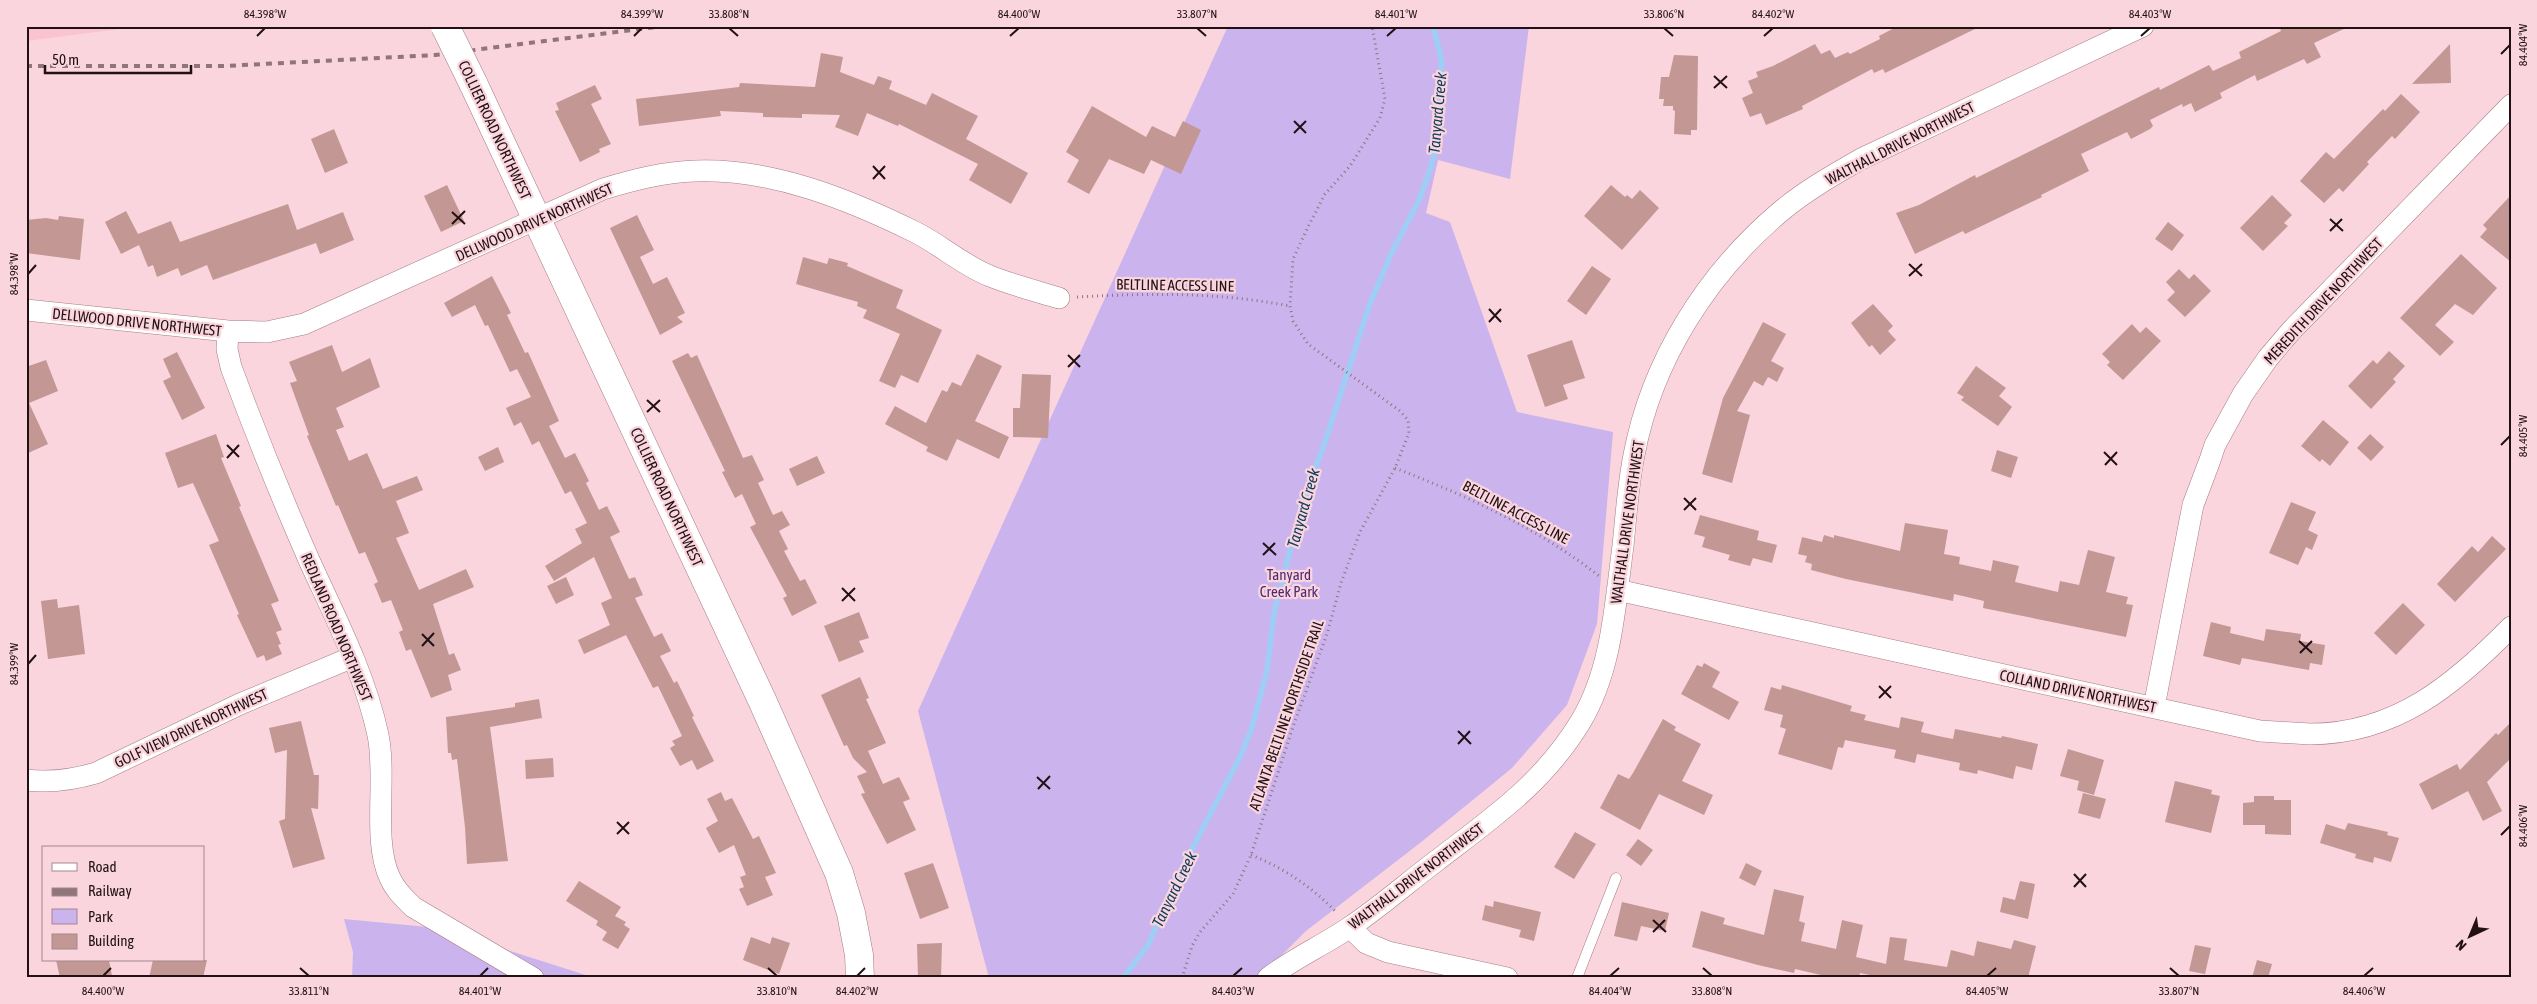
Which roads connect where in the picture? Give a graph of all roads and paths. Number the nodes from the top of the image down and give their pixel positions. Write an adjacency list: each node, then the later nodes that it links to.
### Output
1 (445, 26): 5 (street, COLLIER ROAD NORTHWEST, bridge)
2 (1372, 26): 7 (path, ATLANTA BELTLINE NORTHSIDE TRAIL)
3 (2143, 26): 11 (street, WALTHALL DRIVE NORTHWEST)
4 (2511, 105): 14 (street, MEREDITH DRIVE NORTHWEST)
5 (537, 219): 6 (street, DELLWOOD DRIVE NORTHWEST); 9 (street, DELLWOOD DRIVE NORTHWEST); 20 (street, COLLIER ROAD NORTHWEST)
6 (1059, 298): 7 (path, BELTLINE ACCESS LINE)
7 (1290, 306): 10 (path, ATLANTA BELTLINE NORTHSIDE TRAIL)
8 (26, 310): 9 (street, DELLWOOD DRIVE NORTHWEST)
9 (228, 331): 13 (street, REDLAND ROAD NORTHWEST)
10 (1395, 468): 11 (path, BELTLINE ACCESS LINE); 16 (path, ATLANTA BELTLINE NORTHSIDE TRAIL)
11 (1617, 590): 14 (street, COLLAND DRIVE NORTHWEST); 18 (street, WALTHALL DRIVE NORTHWEST)
12 (2511, 626): 14 (street, COLLAND DRIVE NORTHWEST)
13 (353, 658): 15 (street, GOLF VIEW DRIVE NORTHWEST); 19 (street, REDLAND ROAD NORTHWEST)
14 (2154, 707)
15 (26, 780)
16 (1251, 855): 18 (path); 21 (path, ATLANTA BELTLINE NORTHSIDE TRAIL)
17 (1616, 878): 24 (lane)
18 (1350, 927): 22 (street, WALTHALL DRIVE NORTHWEST); 23 (street)
19 (532, 978)
20 (860, 978)
21 (1182, 978)
22 (1268, 978)
23 (1507, 978)
24 (1577, 978)

